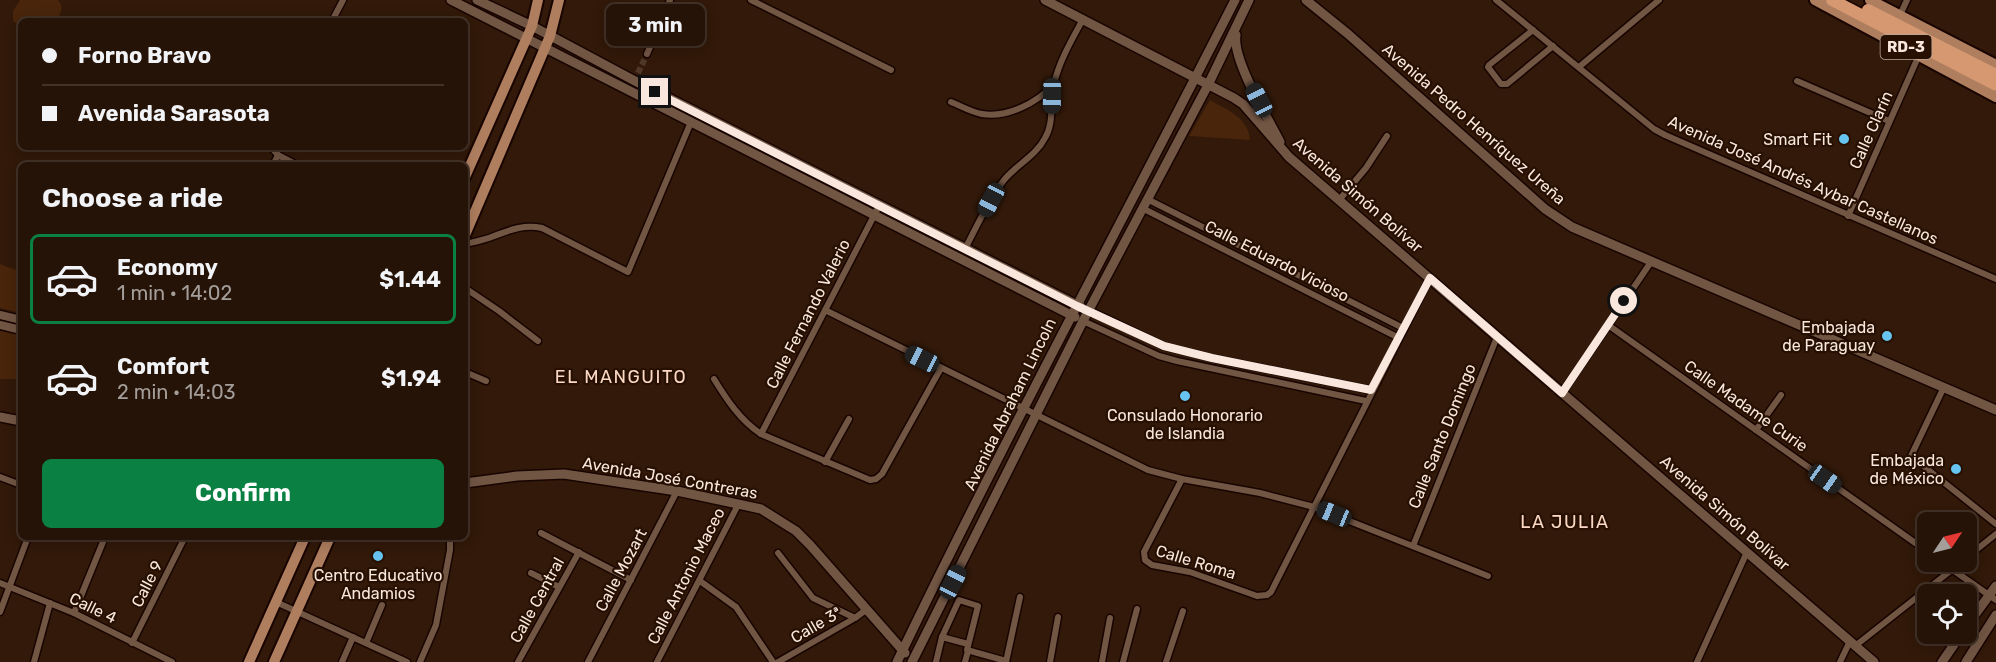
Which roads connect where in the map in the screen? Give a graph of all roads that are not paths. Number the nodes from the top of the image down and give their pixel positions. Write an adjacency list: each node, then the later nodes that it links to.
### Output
1 (343, 0): 21 (street)
2 (451, 0): 28 (main road)
3 (477, 0): 25 (main road)
4 (538, 0): 25 (main road)
5 (559, 0): 27 (main road)
6 (670, 0): 31 (street)
7 (751, 0): 34 (street)
8 (1045, 0): 22 (main road, Avenida Simón Bolívar)
9 (1235, 0): 36 (main road, Avenida Abraham Lincoln)
10 (1249, 0): 24 (main road, Avenida Abraham Lincoln)
11 (1306, 0): 64 (main road, Avenida Pedro Henríquez Ureña)
12 (1659, 0): 33 (street)
13 (1815, 0): 20 (main road, RD-3)
14 (1832, 0): 23 (highway, RD-3)
15 (1848, 0): 23 (highway, RD-3)
16 (1863, 0): 23 (highway)
17 (1870, 0): 23 (main road, RD-3)
18 (1908, 0): 23 (street)
19 (1500, 1): 26 (street, Avenida José Andrés Aybar Castellanos)
20 (1840, 12): 23 (highway); 32 (main road, RD-3)
21 (334, 18)
22 (1082, 21): 36 (main road, Avenida Simón Bolívar); 38 (street)
23 (1892, 22): 35 (highway, RD-3); 35 (main road, RD-3)
24 (1239, 24): 39 (main road, Avenida Abraham Lincoln); 47 (main road)
25 (532, 26): 27 (main road); 28 (main road)
26 (1533, 30): 29 (street, Avenida José Andrés Aybar Castellanos); 29 (street)
27 (550, 36): 30 (main road); 51 (main road)
28 (527, 37): 30 (main road); 50 (main road)
29 (1552, 46): 33 (street, Avenida José Andrés Aybar Castellanos)
30 (545, 47): 43 (main road); 59 (main road)
31 (647, 54)
32 (1920, 55): 40 (main road, RD-3); 42 (street, Calle Clarín)
33 (1579, 67): 58 (street, Avenida José Andrés Aybar Castellanos)
34 (891, 70)
35 (1995, 76)
36 (1195, 79): 39 (main road, Avenida Simón Bolívar); 53 (main road, Avenida Abraham Lincoln)
37 (1797, 81): 42 (street)
38 (1053, 84): 41 (street); 61 (street)
39 (1208, 85): 47 (main road, Avenida Simón Bolívar); 55 (main road, Avenida Abraham Lincoln)
40 (1996, 97)
41 (951, 102)
42 (1889, 121): 58 (street, Calle Clarín)
43 (691, 122): 52 (main road); 60 (street)
44 (1387, 136): 54 (street)
45 (273, 150): 46 (street)
46 (278, 156): 48 (street); 49 (street)
47 (1289, 157): 54 (main road, Avenida Simón Bolívar)
48 (275, 162)
49 (291, 162)
50 (468, 170)
51 (822, 177): 52 (main road); 56 (main road)
52 (818, 186): 57 (main road)
53 (1133, 198): 55 (main road); 68 (main road, Avenida Abraham Lincoln)
54 (1340, 199): 65 (main road, Avenida Simón Bolívar)
55 (1145, 203): 62 (street, Calle Eduardo Vicioso); 63 (street, Calle Eduardo Vicioso); 70 (main road, Avenida Abraham Lincoln)
56 (879, 206): 57 (street, Calle Fernando Valerio); 61 (main road)
57 (874, 215): 69 (street, Calle Fernando Valerio); 72 (main road)
58 (1848, 216): 66 (street, Avenida José Andrés Aybar Castellanos)
59 (468, 228)
60 (468, 243)
61 (965, 249): 68 (main road)
62 (1248, 250): 63 (street); 77 (street, Calle Eduardo Vicioso)
63 (1244, 260): 80 (street, Calle Eduardo Vicioso)
64 (1651, 262): 76 (street); 90 (main road, Avenida Pedro Henríquez Ureña)
65 (1430, 278): 77 (street); 79 (main road, Avenida Simón Bolívar)
66 (1996, 279)
67 (468, 290): 81 (street)
68 (1077, 306): 70 (main road); 72 (main road, Avenida Abraham Lincoln)
69 (825, 310): 83 (street); 102 (street, Calle Fernando Valerio)
70 (1089, 310): 74 (main road, Avenida Abraham Lincoln); 82 (street)
71 (0, 315): 73 (street)
72 (1071, 316): 74 (main road); 95 (main road, Avenida Abraham Lincoln)
73 (18, 319)
74 (1083, 321): 84 (street); 97 (main road, Avenida Abraham Lincoln)
75 (0, 325): 78 (street)
76 (1608, 325): 92 (street); 101 (street, Calle Madame Curie)
77 (1403, 328): 80 (street)
78 (18, 329)
79 (1497, 337): 92 (main road, Avenida Simón Bolívar); 121 (street, Calle Santo Domingo)
80 (1399, 338): 91 (street)
81 (538, 341)
82 (1212, 358): 84 (street); 86 (street)
83 (941, 368): 95 (street); 103 (street)
84 (1210, 368): 89 (street)
85 (468, 373): 88 (street)
86 (1302, 377): 89 (street); 91 (street)
87 (714, 379): 102 (street)
88 (486, 381)
89 (1300, 387): 94 (street)
90 (1943, 388): 96 (main road, Avenida Pedro Henríquez Ureña); 111 (street)
91 (1371, 390): 94 (street)
92 (1562, 393): 124 (main road, Avenida Simón Bolívar)
93 (1780, 395): 101 (street)
94 (1366, 401): 110 (street)
95 (1024, 410): 97 (street); 159 (main road, Avenida Abraham Lincoln)
96 (1996, 410)
97 (1036, 416): 105 (street); 173 (main road, Avenida Abraham Lincoln)
98 (0, 417): 100 (main road)
99 (849, 419): 103 (street)
100 (18, 420)
101 (1756, 430): 120 (street, Calle Madame Curie)
102 (761, 434): 103 (street)
103 (825, 462)
104 (0, 477): 107 (street)
105 (1182, 479): 110 (street); 110 (street, Calle Roma)
106 (468, 483): 108 (main road, Avenida José Contreras)
107 (18, 484)
108 (678, 491): 109 (main road, Avenida José Contreras); 130 (street, Calle Mozart)
109 (739, 503): 131 (street, Calle Antonio Maceo); 141 (main road, Avenida José Contreras)
110 (1314, 507): 121 (street)
111 (1996, 524)
112 (541, 532): 123 (street)
113 (1996, 534): 122 (street)
114 (27, 540): 134 (street)
115 (104, 540): 146 (street)
116 (183, 540): 154 (street, Calle 9)
117 (304, 540): 138 (main road)
118 (329, 540): 143 (main road)
119 (450, 540): 166 (street)
120 (1917, 544)
121 (1413, 546): 129 (street)
122 (1977, 550)
123 (579, 552): 130 (street); 135 (street, Calle Central)
124 (1747, 552): 156 (main road, Avenida Simón Bolívar); 181 (street)
125 (778, 553): 150 (street)
126 (1950, 572): 156 (street)
127 (1956, 572): 137 (street)
128 (531, 573): 135 (street)
129 (1488, 576)
130 (631, 580): 168 (street, Calle Mozart)
131 (700, 581): 169 (street, Calle Antonio Maceo); 170 (street)
132 (0, 583): 134 (street, Calle 4)
133 (1996, 586): 137 (main road)
134 (9, 587): 139 (street, Calle 4); 145 (street)
135 (559, 587): 167 (street, Calle Central)
136 (1020, 597): 176 (street)
137 (1992, 597): 147 (main road)
138 (276, 602): 143 (street); 162 (main road)
139 (50, 603): 146 (street, Calle 4); 160 (street)
140 (382, 605): 155 (street)
141 (867, 609): 150 (street, Calle 3ª); 159 (main road, Avenida José Contreras)
142 (1137, 609): 179 (street)
143 (297, 611): 152 (street); 163 (main road)
144 (1182, 611): 180 (street)
145 (0, 612)
146 (74, 613): 154 (street, Calle 4)
147 (1977, 614)
148 (1996, 615): 185 (main road)
149 (1058, 617): 177 (street)
150 (855, 618): 171 (street, Calle 3ª)
151 (1110, 618): 178 (street)
152 (353, 637): 155 (street); 164 (street)
153 (942, 637): 158 (street); 158 (street); 174 (street)
154 (132, 642): 161 (street, Calle 4)
155 (366, 643): 165 (street)
156 (1852, 644): 182 (street); 183 (main road, Avenida Simón Bolívar)
157 (1954, 644): 184 (main road)
158 (968, 647): 175 (street); 176 (street)
159 (903, 650): 172 (main road, Avenida Abraham Lincoln); 173 (main road, Avenida José Contreras)
160 (34, 662)
161 (172, 662)
162 (249, 662)
163 (274, 662)
164 (342, 662)
165 (406, 662)
166 (420, 662)
167 (518, 662)
168 (588, 662)
169 (657, 662)
170 (773, 662)
171 (778, 662)
172 (897, 662)
173 (912, 662)
174 (936, 662)
175 (965, 662)
176 (1006, 662)
177 (1050, 662)
178 (1102, 662)
179 (1123, 662)
180 (1166, 662)
181 (1697, 662)
182 (1840, 662)
183 (1874, 662)
184 (1942, 662)
185 (1966, 662)

